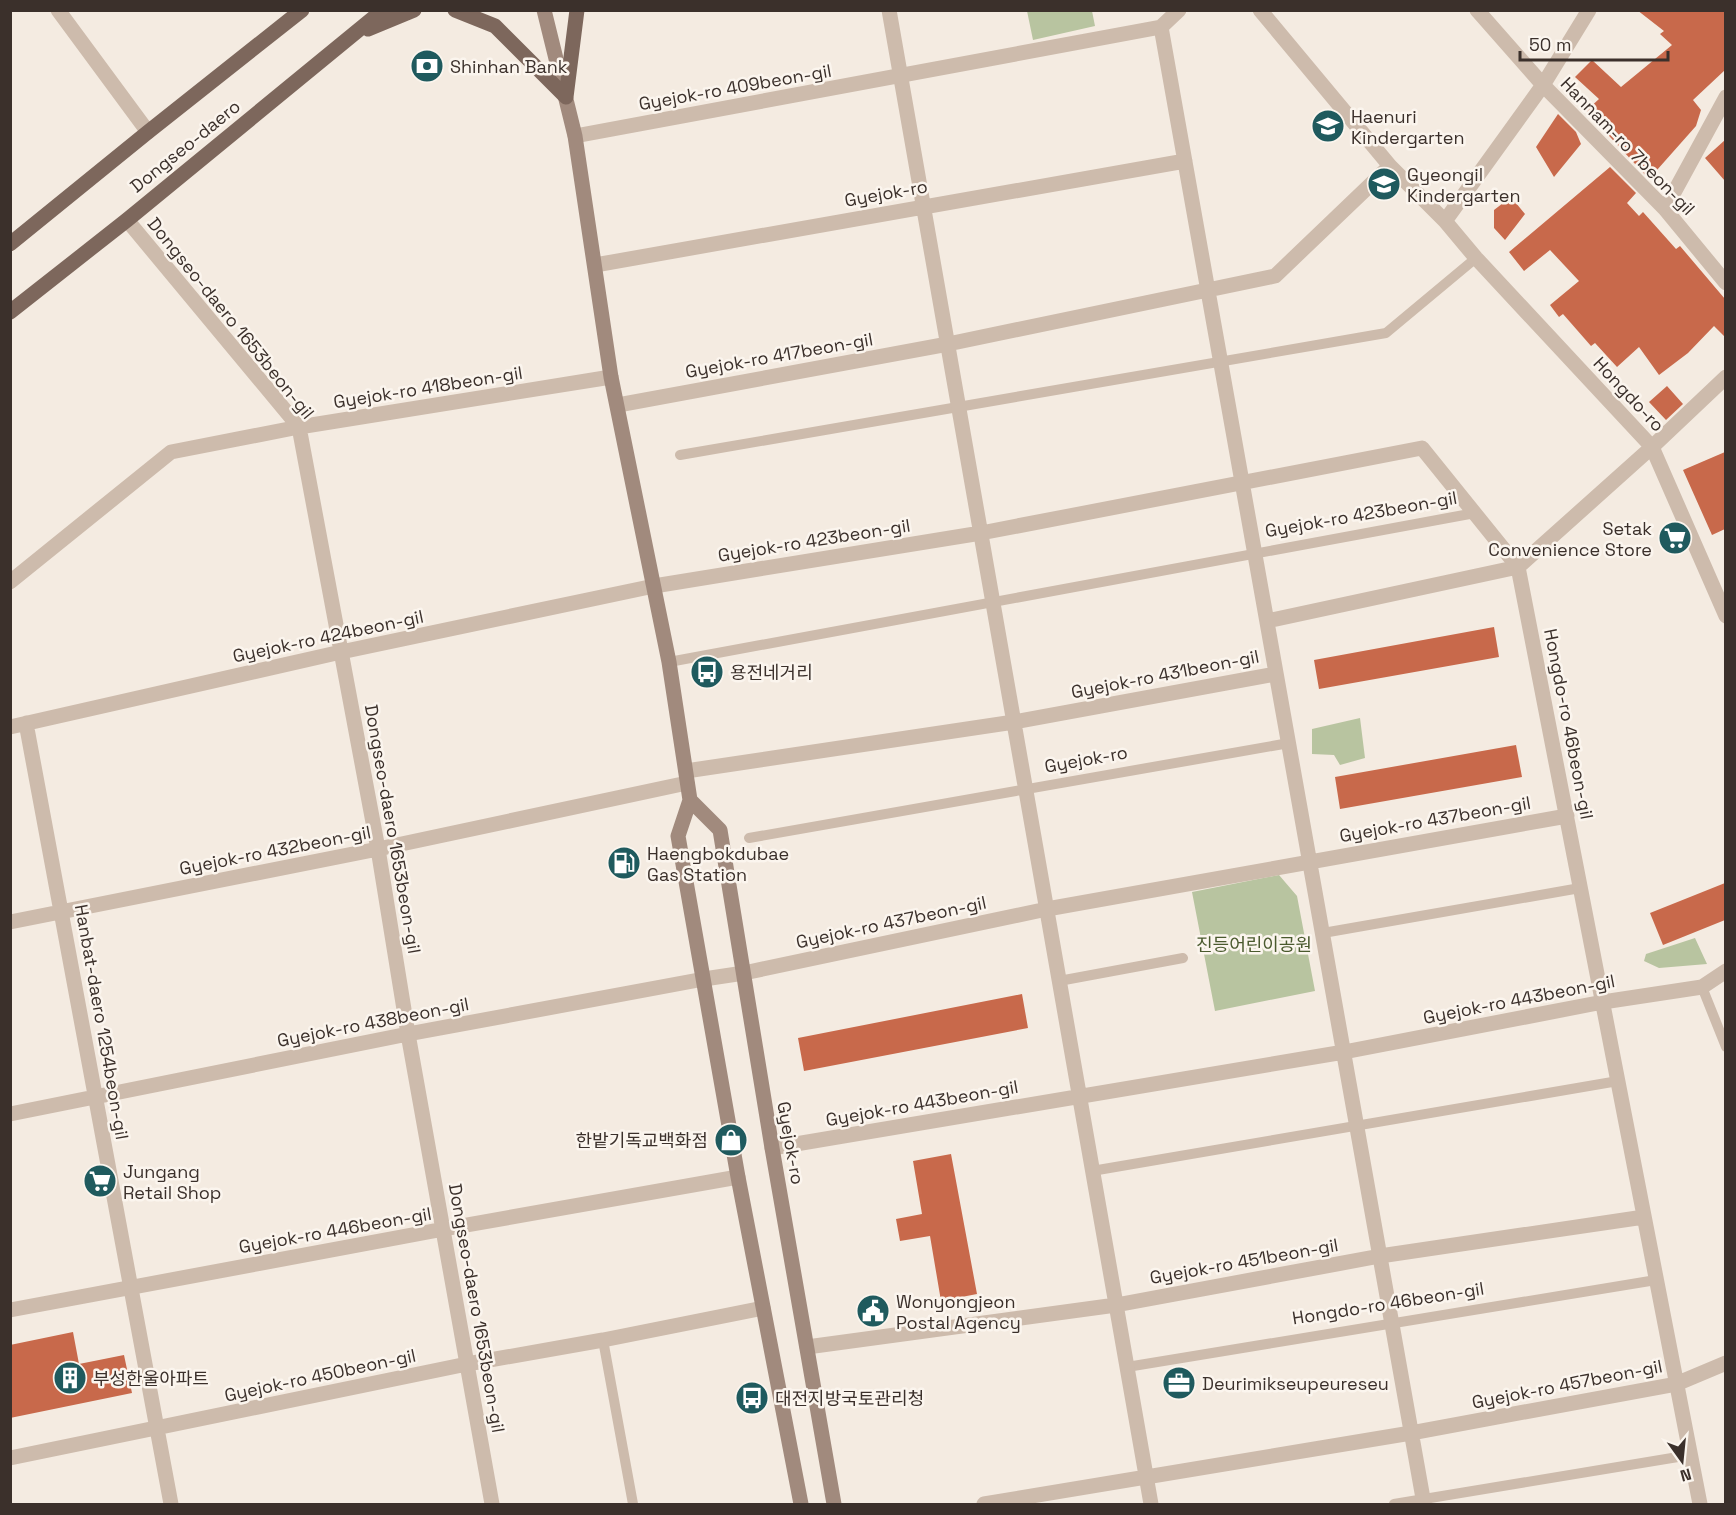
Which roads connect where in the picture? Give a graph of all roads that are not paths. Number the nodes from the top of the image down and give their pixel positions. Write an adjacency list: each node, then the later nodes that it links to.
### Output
1 (58, 10): 19 (street)
2 (302, 10): 19 (main road, Dongseo-daero)
3 (383, 10): 14 (main road, Dongseo-daero)
4 (414, 10): 14 (main road)
5 (455, 10): 18 (main road)
6 (544, 10): 18 (main road)
7 (577, 10): 18 (main road)
8 (889, 10): 15 (street)
9 (1179, 10): 13 (street)
10 (1260, 10): 22 (street, Hongdo-ro)
11 (1477, 10): 16 (street, Hannam-ro 7beon-gil)
12 (1589, 10): 16 (street)
13 (1161, 27): 15 (street, Gyejok-ro 409beon-gil); 21 (street)
14 (352, 35): 25 (main road, Dongseo-daero)
15 (901, 76): 20 (street, Gyejok-ro 409beon-gil); 23 (street)
16 (1543, 85): 24 (street, Hannam-ro 7beon-gil); 26 (street)
17 (1725, 97): 24 (street)
18 (567, 98): 20 (main road)
19 (148, 132): 27 (main road, Dongseo-daero)
20 (575, 136): 29 (main road)
21 (1185, 161): 23 (street, Gyejok-ro); 31 (street)
22 (1390, 166): 26 (street, Hongdo-ro); 31 (street, Gyejok-ro 417beon-gil)
23 (924, 206): 29 (street, Gyejok-ro); 33 (street)
24 (1665, 209): 30 (street, Hannam-ro 7beon-gil)
25 (127, 220): 32 (main road, Dongseo-daero); 39 (street, Dongseo-daero 1653beon-gil)
26 (1446, 221): 28 (street, Hongdo-ro)
27 (10, 244)
28 (1476, 258): 34 (lane); 40 (street, Hongdo-ro)
29 (595, 265): 35 (main road)
30 (1725, 283)
31 (1208, 290): 33 (street, Gyejok-ro 417beon-gil); 34 (street)
32 (10, 312)
33 (948, 344): 37 (street, Gyejok-ro 417beon-gil); 38 (street)
34 (1221, 362): 38 (lane); 42 (street)
35 (611, 377): 37 (main road); 39 (street, Gyejok-ro 418beon-gil)
36 (1725, 377): 40 (street)
37 (618, 405): 48 (main road)
38 (959, 406): 41 (lane); 44 (street)
39 (299, 427): 47 (street, Gyejok-ro 418beon-gil); 52 (street, Dongseo-daero 1653beon-gil)
40 (1652, 447): 46 (street); 50 (street, Hongdo-ro)
41 (680, 454)
42 (1243, 484): 43 (street, Gyejok-ro 423beon-gil); 44 (street, Gyejok-ro 423beon-gil); 45 (street, Gyejok-ro 423beon-gil)
43 (1475, 513): 45 (lane, Gyejok-ro 423beon-gil); 46 (street, Gyejok-ro 423beon-gil)
44 (981, 533): 48 (street, Gyejok-ro 423beon-gil); 49 (street)
45 (1255, 554): 49 (lane); 51 (street, Gyejok-ro 423beon-gil)
46 (1518, 567): 51 (street); 62 (street, Hongdo-ro 46beon-gil)
47 (10, 582)
48 (654, 586): 52 (street, Gyejok-ro 424beon-gil); 53 (main road)
49 (993, 602): 53 (lane); 55 (street)
50 (1725, 616)
51 (1267, 621): 54 (street, Gyejok-ro 423beon-gil)
52 (341, 652): 56 (street, Gyejok-ro 424beon-gil); 64 (street, Dongseo-daero 1653beon-gil)
53 (669, 662): 59 (main road)
54 (1276, 674): 55 (street, Gyejok-ro 431beon-gil); 58 (street, Gyejok-ro 431beon-gil)
55 (1014, 722): 59 (street, Gyejok-ro 431beon-gil); 60 (street)
56 (26, 723): 57 (street, Gyejok-ro 424beon-gil); 68 (street, Hanbat-daero 1254beon-gil)
57 (10, 726)
58 (1289, 743): 60 (lane, Gyejok-ro); 65 (street, Gyejok-ro 431beon-gil)
59 (686, 777): 61 (main road); 64 (street, Gyejok-ro 432beon-gil)
60 (1026, 789): 63 (lane, Gyejok-ro); 67 (street)
61 (690, 800): 73 (main road, Gyejok-ro); 74 (main road)
62 (1567, 816): 65 (street, Gyejok-ro 437beon-gil); 66 (street, Hongdo-ro 46beon-gil)
63 (748, 838)
64 (378, 849): 68 (street, Gyejok-ro 432beon-gil); 78 (street, Dongseo-daero 1653beon-gil)
65 (1310, 862): 67 (street, Gyejok-ro 437beon-gil); 70 (street)
66 (1581, 888): 70 (lane); 77 (street, Hongdo-ro 46beon-gil)
67 (1047, 909): 73 (street, Gyejok-ro 437beon-gil); 75 (street)
68 (62, 912): 69 (street, Gyejok-ro 432beon-gil); 83 (street, Hanbat-daero 1254beon-gil)
69 (10, 922)
70 (1323, 933): 80 (street)
71 (1183, 958): 75 (lane)
72 (1725, 971): 76 (street, Gyejok-ro 443beon-gil)
73 (744, 974): 74 (street, Gyejok-ro 438beon-gil); 86 (main road, Gyejok-ro)
74 (704, 979): 78 (street, Gyejok-ro 438beon-gil); 88 (main road)
75 (1059, 981): 82 (street)
76 (1702, 987): 77 (street, Gyejok-ro 443beon-gil); 79 (lane)
77 (1603, 1002): 80 (street, Gyejok-ro 443beon-gil); 81 (street, Hongdo-ro 46beon-gil)
78 (408, 1034): 83 (street, Gyejok-ro 438beon-gil); 90 (street, Dongseo-daero 1653beon-gil)
79 (1725, 1047)
80 (1344, 1052): 82 (street, Gyejok-ro 443beon-gil); 85 (street)
81 (1618, 1081): 85 (lane); 89 (street, Hongdo-ro 46beon-gil)
82 (1079, 1095): 86 (street, Gyejok-ro 443beon-gil); 87 (street)
83 (95, 1097): 84 (street, Gyejok-ro 438beon-gil); 93 (street, Hanbat-daero 1254beon-gil)
84 (10, 1114)
85 (1357, 1125): 87 (lane); 91 (street)
86 (772, 1148): 99 (main road, Gyejok-ro)
87 (1092, 1171): 94 (street)
88 (738, 1177): 90 (street, Gyejok-ro 446beon-gil); 95 (main road)
89 (1644, 1216): 91 (street, Gyejok-ro 451beon-gil); 92 (street, Hongdo-ro 46beon-gil)
90 (444, 1230): 93 (street, Gyejok-ro 446beon-gil); 101 (street, Dongseo-daero 1653beon-gil)
91 (1380, 1256): 94 (street, Gyejok-ro 451beon-gil); 97 (street)
92 (1656, 1280): 97 (lane, Hongdo-ro 46beon-gil); 103 (street, Hongdo-ro 46beon-gil)
93 (131, 1287): 96 (street, Gyejok-ro 446beon-gil); 104 (street, Hanbat-daero 1254beon-gil)
94 (1116, 1305): 99 (street, Gyejok-ro 451beon-gil); 102 (street)
95 (763, 1308): 98 (street, Gyejok-ro 450beon-gil); 113 (main road)
96 (10, 1310)
97 (1392, 1322): 102 (lane, Hongdo-ro 46beon-gil); 105 (street)
98 (603, 1340): 101 (street, Gyejok-ro 450beon-gil); 112 (lane)
99 (807, 1347): 114 (main road, Gyejok-ro)
100 (1725, 1363): 103 (street, Gyejok-ro 457beon-gil)
101 (467, 1364): 104 (street, Gyejok-ro 450beon-gil); 111 (street, Dongseo-daero 1653beon-gil)
102 (1127, 1367): 108 (street)
103 (1676, 1384): 105 (street, Gyejok-ro 457beon-gil); 106 (street, Hongdo-ro 46beon-gil)
104 (158, 1429): 107 (street, Gyejok-ro 450beon-gil); 110 (street, Hanbat-daero 1254beon-gil)
105 (1411, 1433): 108 (street, Gyejok-ro 457beon-gil); 109 (street)
106 (1690, 1455): 109 (lane); 118 (street, Hongdo-ro 46beon-gil)
107 (10, 1458)
108 (1146, 1479): 115 (street, Gyejok-ro 457beon-gil); 116 (street)
109 (1424, 1502): 117 (lane)
110 (171, 1504)
111 (492, 1504)
112 (633, 1504)
113 (801, 1504)
114 (834, 1504)
115 (984, 1504)
116 (1151, 1504)
117 (1394, 1504)
118 (1700, 1504)

